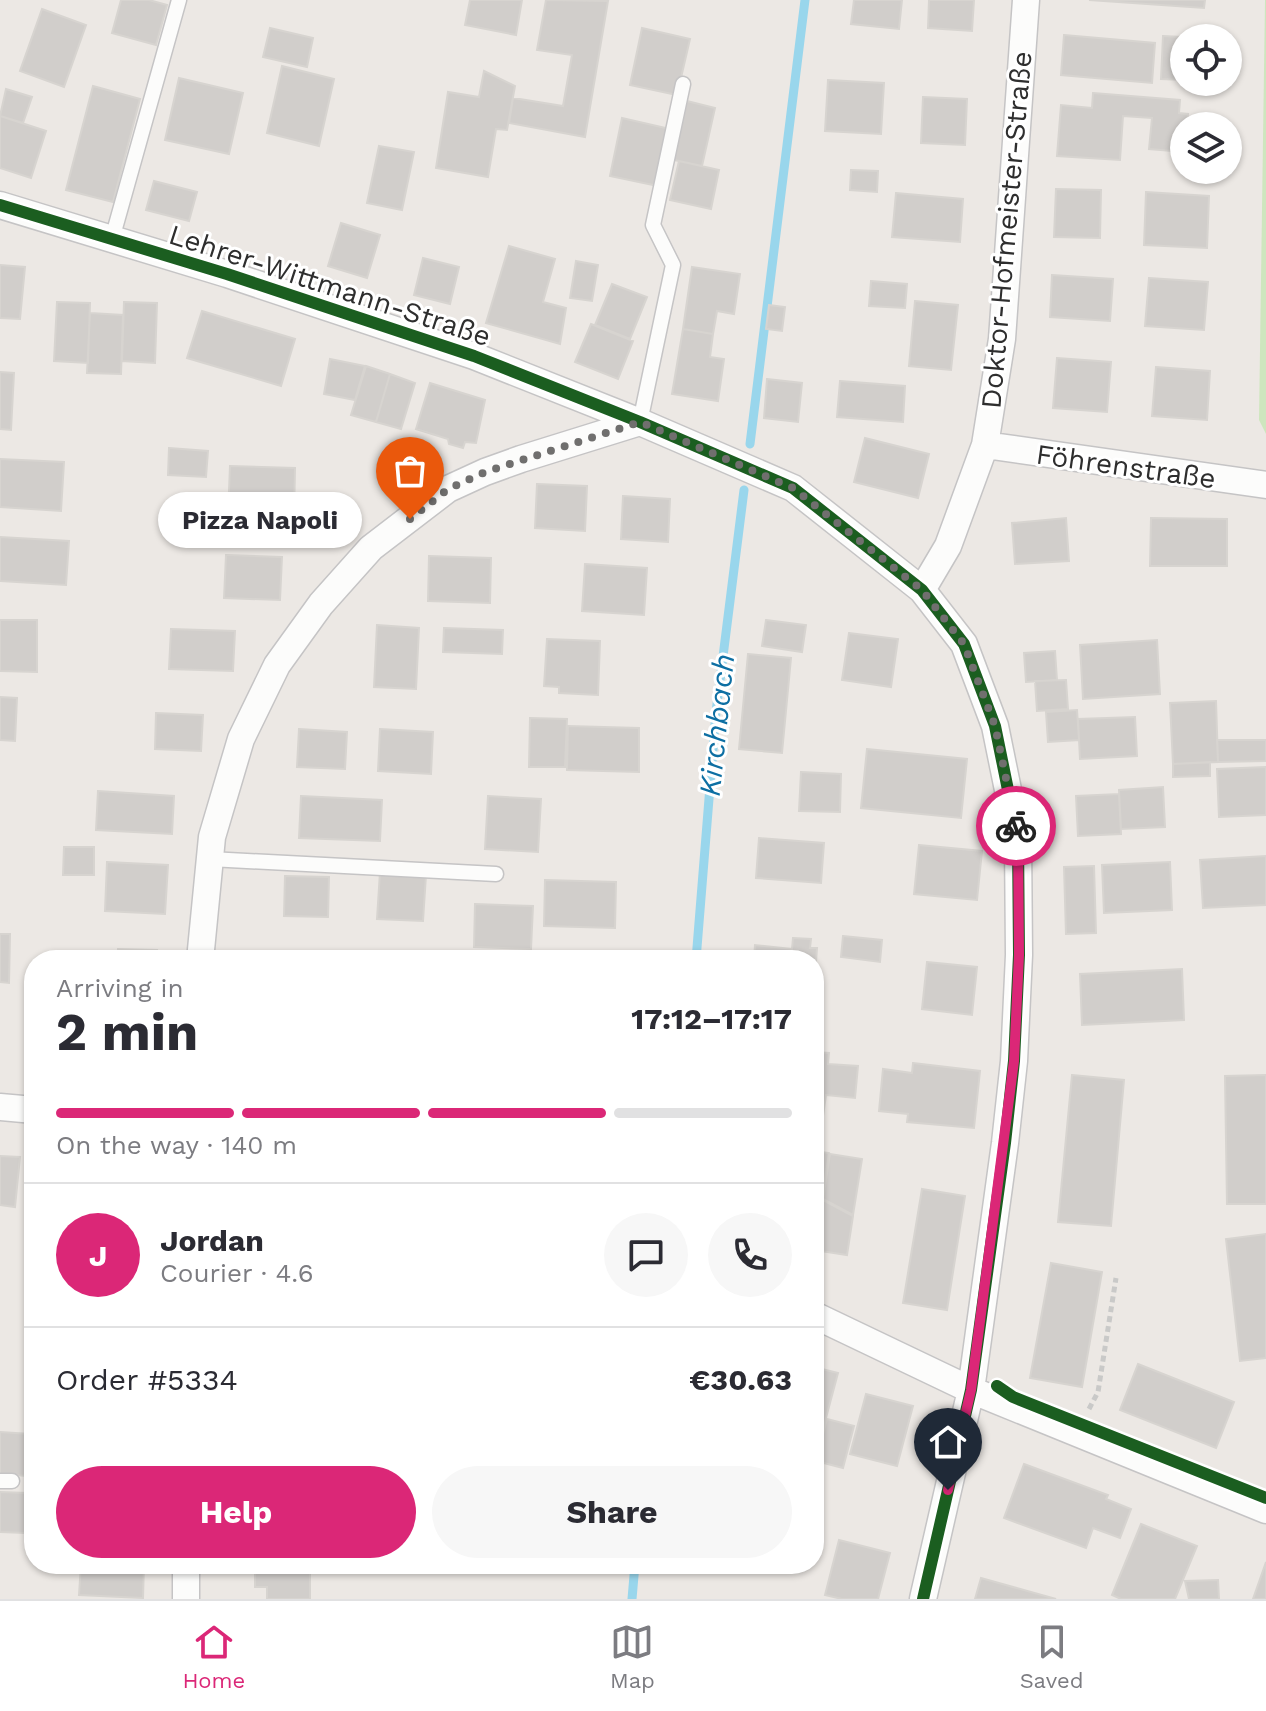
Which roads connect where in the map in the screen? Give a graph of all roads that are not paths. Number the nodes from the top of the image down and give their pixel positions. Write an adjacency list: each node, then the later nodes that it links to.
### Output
1 (179, 0): 5 (lane)
2 (1026, 0): 7 (street, Doktor-Hofmeister-Straße)
3 (683, 84): 6 (lane)
4 (0, 205): 5 (street, Lehrer-Wittmann-Straße)
5 (112, 239): 6 (street, Lehrer-Wittmann-Straße)
6 (640, 422): 9 (street, Lehrer-Wittmann-Straße); 10 (street)
7 (985, 445): 8 (street, Föhrenstraße); 9 (street, Doktor-Hofmeister-Straße)
8 (1266, 485)
9 (922, 590): 16 (street, Lehrer-Wittmann-Straße)
10 (210, 859): 11 (lane); 12 (street)
11 (496, 874)
12 (201, 950)
13 (0, 1107): 14 (street)
14 (24, 1109)
15 (824, 1320): 16 (street)
16 (971, 1390): 17 (street); 20 (street, Lehrer-Wittmann-Straße)
17 (1266, 1510)
18 (186, 1574): 19 (street)
19 (186, 1599)
20 (923, 1599)

